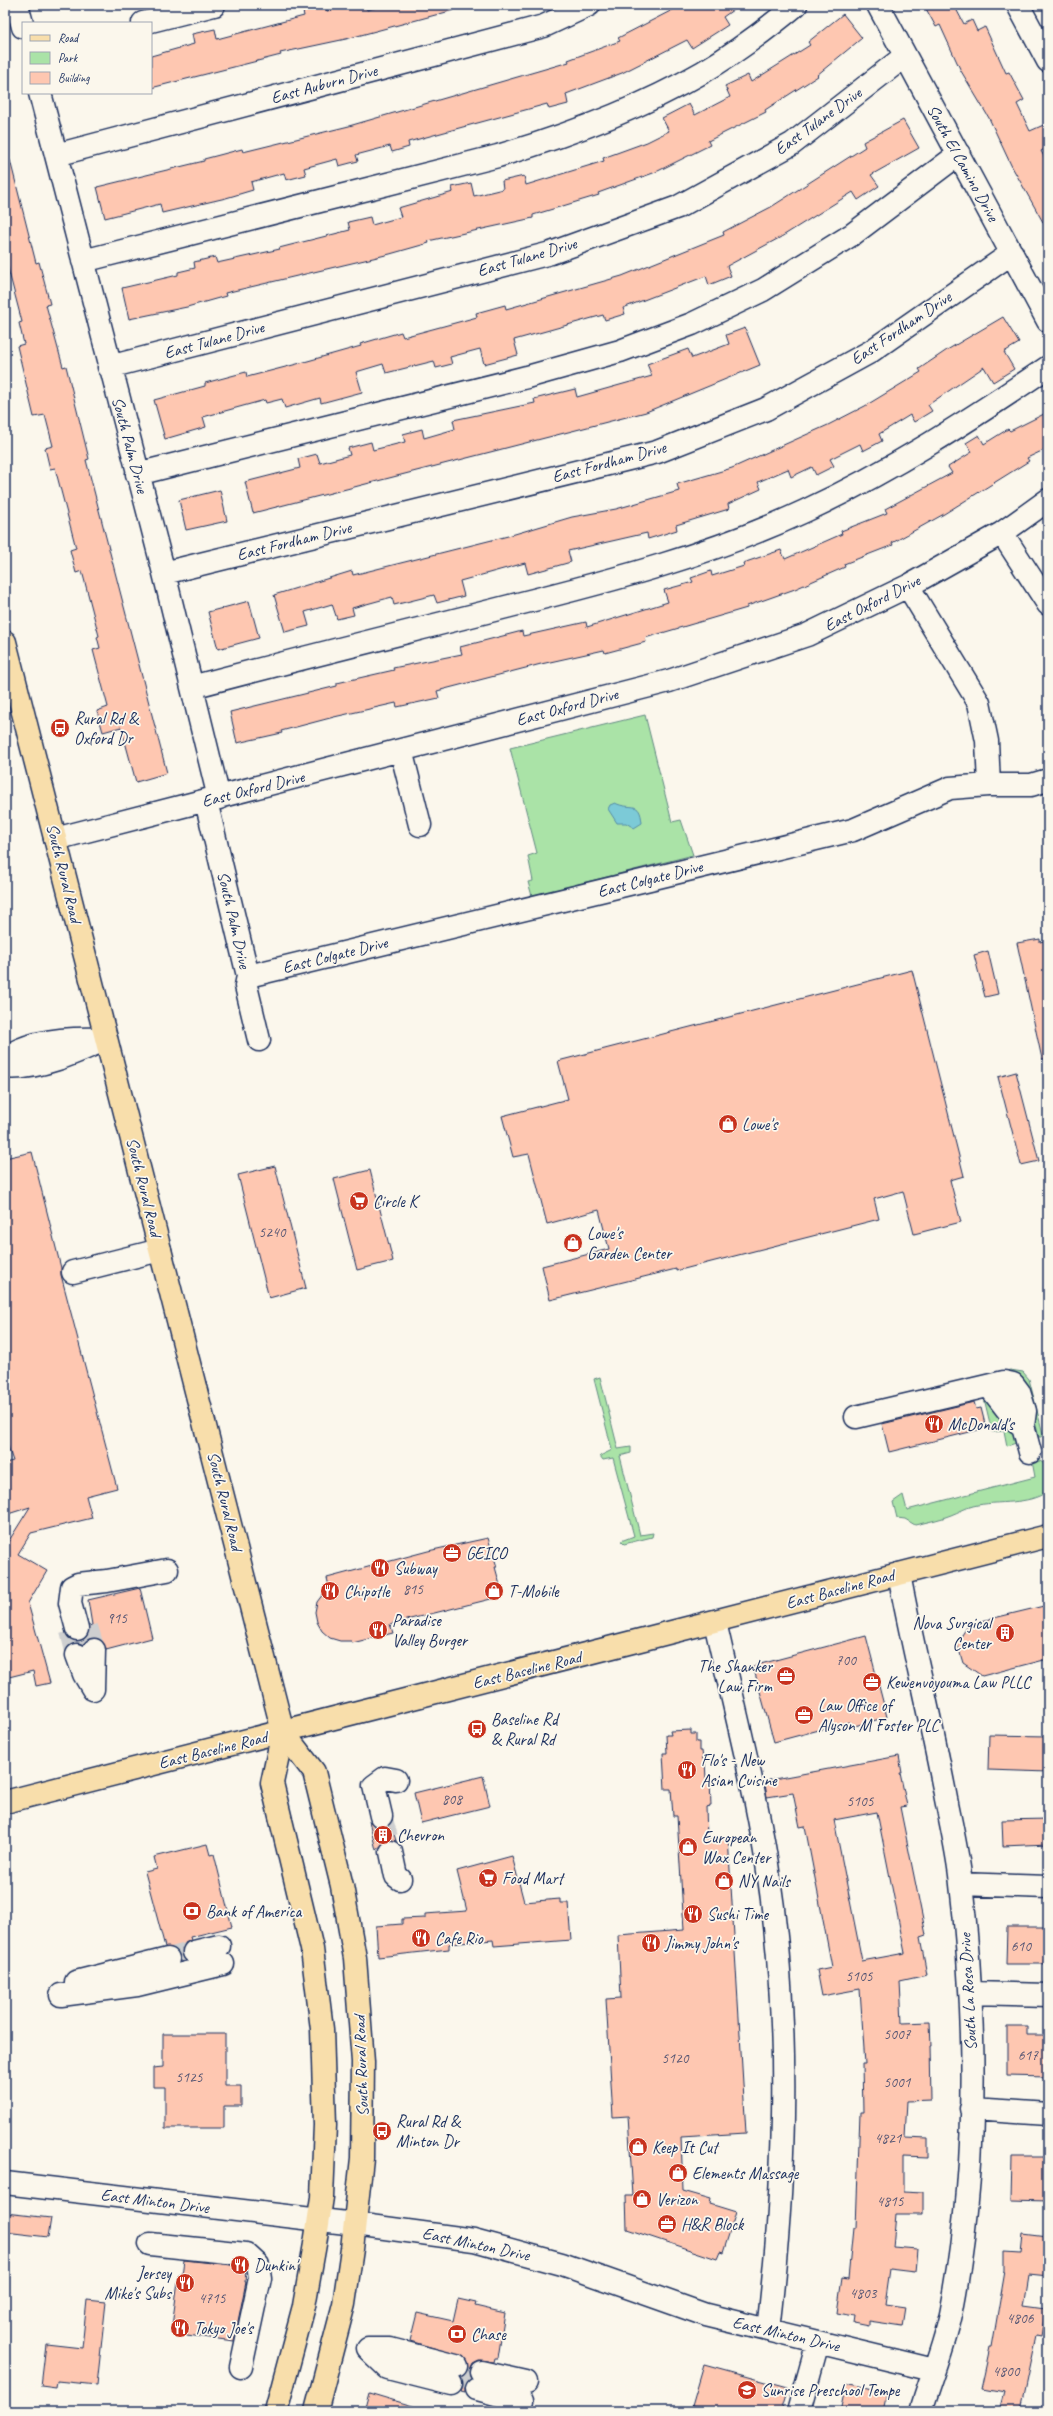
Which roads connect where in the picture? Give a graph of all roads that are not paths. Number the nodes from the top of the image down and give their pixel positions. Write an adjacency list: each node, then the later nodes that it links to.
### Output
1 (17, 5): 8 (street)
2 (214, 5): 7 (street)
3 (589, 5): 13 (street, East Auburn Drive)
4 (796, 5): 15 (street)
5 (878, 5): 9 (street, South El Camino Drive)
6 (1018, 5): 10 (street)
7 (147, 22)
8 (22, 23)
9 (905, 56): 12 (street, South El Camino Drive); 17 (street, East Tulane Drive)
10 (1048, 60)
11 (40, 94): 13 (street, South Palm Drive)
12 (959, 154): 14 (street, South El Camino Drive); 19 (street)
13 (56, 155): 15 (street, South Palm Drive)
14 (1012, 253): 16 (street, South El Camino Drive); 22 (street, East Fordham Drive)
15 (83, 261): 17 (street, South Palm Drive)
16 (1048, 321)
17 (109, 367): 19 (street, South Palm Drive)
18 (1048, 367): 26 (street)
19 (137, 474): 22 (street, South Palm Drive)
20 (1048, 500): 21 (street, East Oxford Drive)
21 (1002, 533): 23 (street, East Oxford Drive); 24 (street)
22 (164, 573): 26 (street, South Palm Drive)
23 (908, 586): 27 (street, East Oxford Drive); 29 (street)
24 (1048, 604)
25 (5, 642): 32 (main road, South Rural Road)
26 (192, 687): 30 (street, South Palm Drive)
27 (401, 750): 30 (street, East Oxford Drive); 31 (street)
28 (1048, 780): 29 (street, East Colgate Drive)
29 (989, 785): 33 (street, East Colgate Drive)
30 (212, 799): 32 (street, East Oxford Drive); 33 (street, South Palm Drive)
31 (420, 825)
32 (55, 838): 34 (main road, South Rural Road)
33 (248, 976): 35 (street, South Palm Drive)
34 (106, 1039): 36 (street); 37 (street); 38 (main road, South Rural Road)
35 (259, 1040)
36 (5, 1058)
37 (5, 1067)
38 (160, 1250): 39 (street); 49 (main road, South Rural Road)
39 (73, 1272)
40 (856, 1417): 41 (street)
41 (1030, 1452)
42 (1048, 1536): 44 (main road, East Baseline Road)
43 (168, 1570): 46 (street)
44 (899, 1574): 45 (main road, East Baseline Road); 55 (street, South La Rosa Drive)
45 (715, 1622): 49 (main road, East Baseline Road); 67 (street)
46 (78, 1629)
47 (85, 1653): 48 (street)
48 (93, 1689)
49 (283, 1732): 51 (main road, East Baseline Road); 64 (main road, South Rural Road); 65 (main road, South Rural Road)
50 (396, 1780): 52 (street)
51 (5, 1802)
52 (381, 1816)
53 (391, 1852): 54 (street)
54 (400, 1880)
55 (961, 1884): 56 (street); 59 (street, South La Rosa Drive)
56 (1048, 1887)
57 (195, 1956): 58 (street)
58 (169, 1963)
59 (971, 1993): 60 (street); 61 (street, South La Rosa Drive)
60 (1048, 1995)
61 (972, 2109): 62 (street); 71 (street, South La Rosa Drive)
62 (1048, 2114)
63 (5, 2183): 64 (street, East Minton Drive)
64 (319, 2220): 65 (street, East Minton Drive); 75 (main road, South Rural Road)
65 (355, 2224): 67 (street, East Minton Drive); 76 (main road, South Rural Road)
66 (150, 2244): 70 (street)
67 (768, 2330): 68 (street, East Minton Drive)
68 (818, 2342): 71 (street, East Minton Drive); 77 (street)
69 (368, 2349): 72 (street)
70 (241, 2367)
71 (933, 2370): 78 (street, South La Rosa Drive)
72 (454, 2375)
73 (479, 2381): 74 (street)
74 (523, 2391)
75 (276, 2411)
76 (316, 2411)
77 (799, 2411)
78 (921, 2411)

